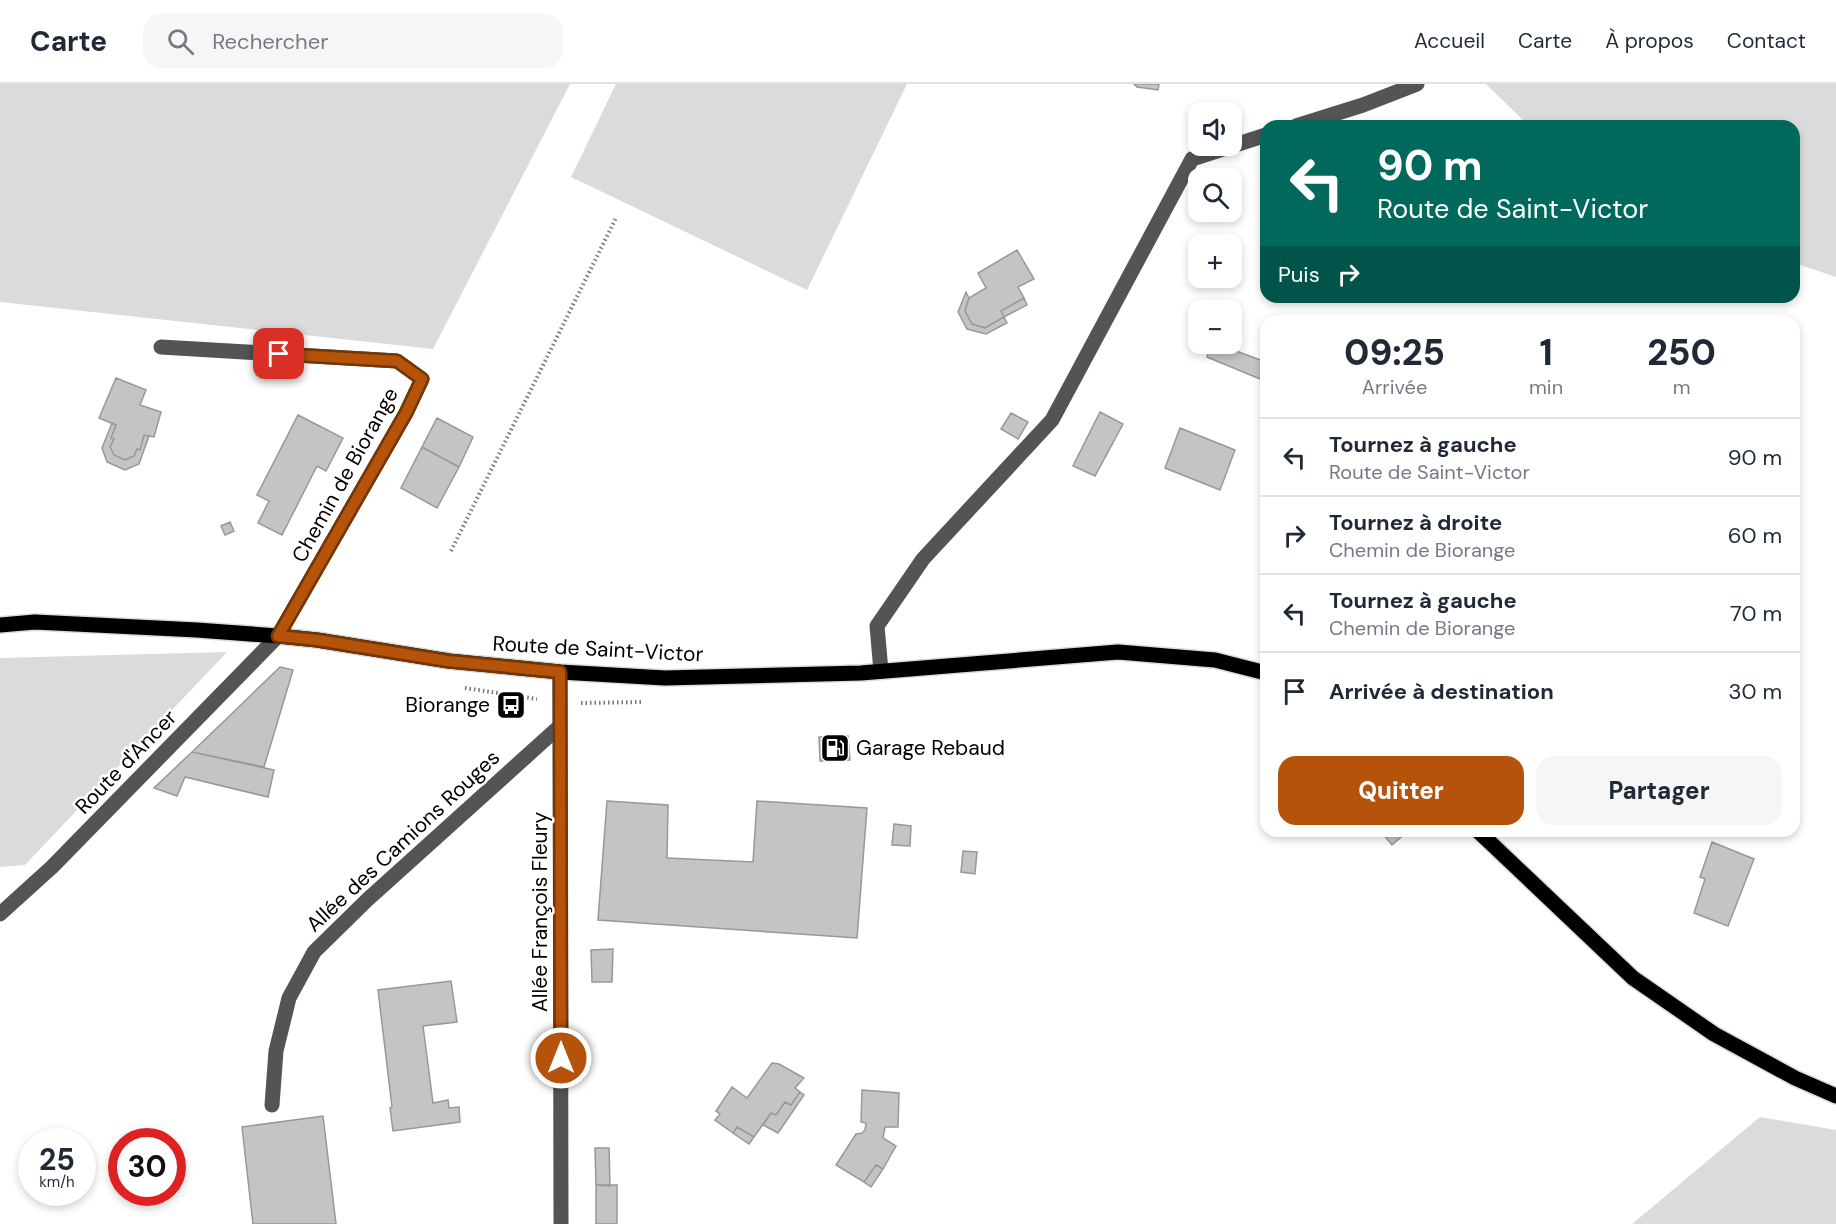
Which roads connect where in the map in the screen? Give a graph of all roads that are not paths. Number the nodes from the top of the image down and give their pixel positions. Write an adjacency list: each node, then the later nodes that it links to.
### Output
1 (1417, 84): 2 (street)
2 (1315, 120)
3 (1260, 137): 7 (street)
4 (161, 347): 6 (street, Chemin de Biorange)
5 (0, 625): 6 (main road, Route de Saint-Victor)
6 (278, 636): 9 (main road, Route de Saint-Victor); 12 (street, Route d'Ancer)
7 (881, 671): 8 (main road, Route de Saint-Victor); 9 (main road, Route de Saint-Victor)
8 (1260, 671)
9 (560, 672): 10 (street, Allée François Fleury)
10 (560, 726): 14 (street, Allée des Camions Rouges); 15 (street, Allée François Fleury)
11 (1484, 837): 13 (main road)
12 (0, 914)
13 (1836, 1096)
14 (272, 1105)
15 (561, 1224)

